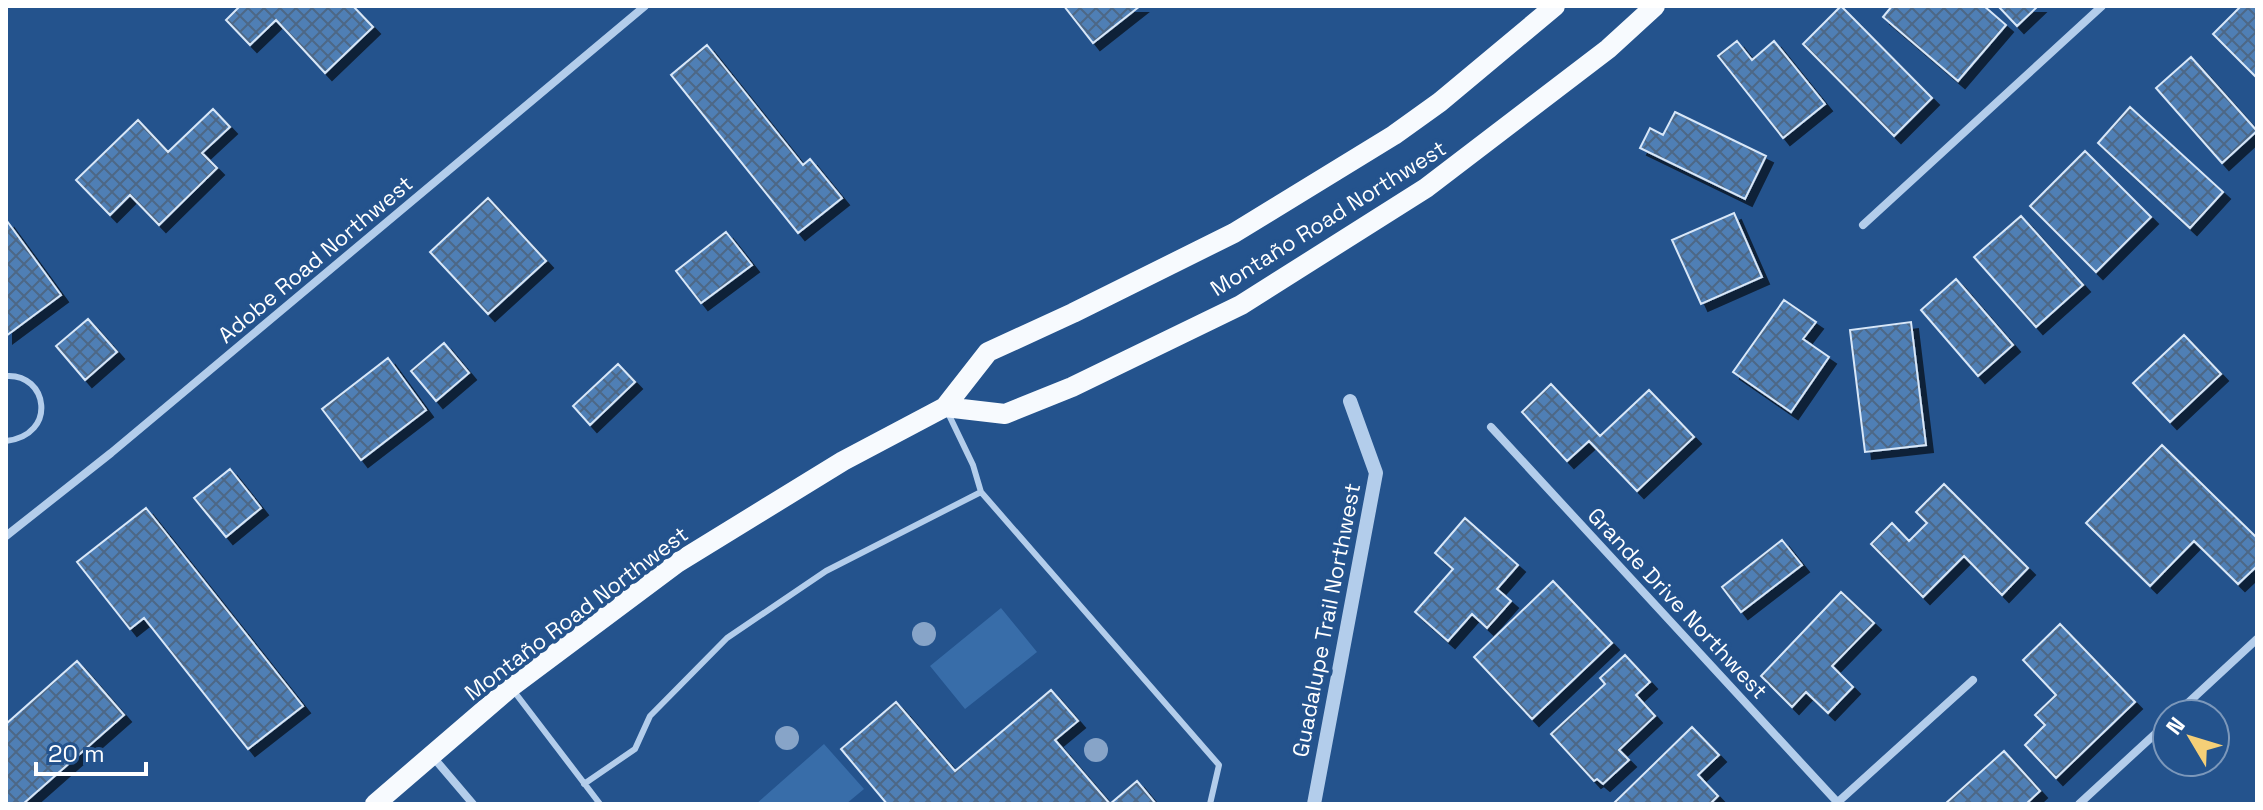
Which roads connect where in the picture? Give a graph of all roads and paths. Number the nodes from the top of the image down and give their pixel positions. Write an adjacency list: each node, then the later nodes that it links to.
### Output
1 (645, 6): 13 (street, Adobe Road Northwest)
2 (1555, 6): 8 (main road, Montaño Road Northwest)
3 (1655, 6): 8 (main road, Montaño Road Northwest)
4 (2102, 6): 5 (street)
5 (1863, 225)
6 (6, 376): 10 (lane)
7 (1350, 401): 26 (street, Guadalupe Trail Northwest)
8 (945, 407): 11 (lane); 16 (main road, Montaño Road Northwest)
9 (1491, 427): 21 (street, Grande Drive Northwest)
10 (6, 441)
11 (981, 492): 20 (lane); 25 (lane)
12 (6, 523): 13 (lane)
13 (9, 534)
14 (2257, 639): 17 (street)
15 (1973, 680): 21 (street)
16 (511, 687): 19 (main road, Montaño Road Northwest); 20 (lane)
17 (2193, 698)
18 (2151, 738): 27 (street)
19 (433, 756): 22 (main road, Montaño Road Northwest); 23 (street)
20 (584, 784): 24 (lane)
21 (1839, 803)
22 (375, 804)
23 (473, 804)
24 (600, 804)
25 (1210, 804)
26 (1314, 804)
27 (2079, 804)

